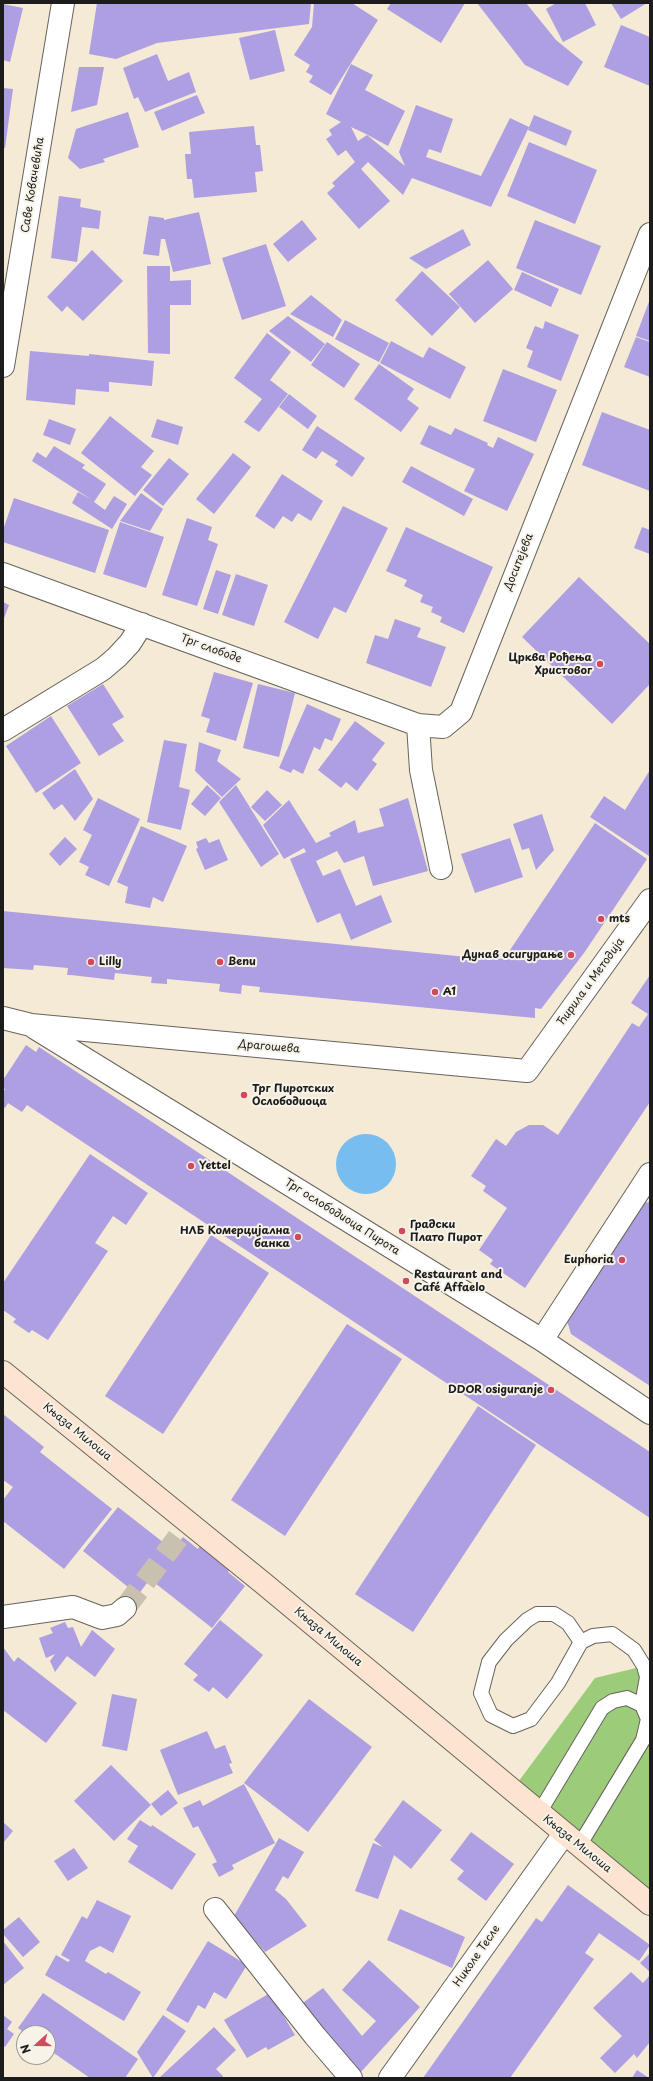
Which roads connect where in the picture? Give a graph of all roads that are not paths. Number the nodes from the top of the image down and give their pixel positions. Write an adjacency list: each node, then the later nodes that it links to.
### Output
1 (63, 3): 3 (street, Саве Ковачевића)
2 (650, 234): 6 (street, Доситејева)
3 (3, 366)
4 (3, 574): 5 (street, Трг слободе)
5 (142, 624): 6 (street, Трг слободе); 7 (street)
6 (418, 725): 8 (street)
7 (3, 730)
8 (441, 868)
9 (650, 900): 12 (street, Ћирила и Методија)
10 (3, 1018): 11 (street, Драгошева)
11 (31, 1025): 12 (street, Драгошева); 14 (street, Трг ослободиоца Пирота)
12 (533, 1064)
13 (650, 1174): 14 (street)
14 (542, 1340): 16 (street, Трг ослободиоца Пирота)
15 (3, 1372): 21 (main road, Књаза Милоша)
16 (650, 1413)
17 (125, 1608): 18 (street)
18 (3, 1617)
19 (581, 1642): 19 (lane); 20 (lane)
20 (642, 1704): 21 (lane); 22 (lane)
21 (539, 1813): 22 (main road, Књаза Милоша)
22 (572, 1840): 23 (main road, Књаза Милоша); 26 (street, Николе Тесле)
23 (650, 1904)
24 (215, 1909): 25 (street)
25 (351, 2078)
26 (390, 2078)

